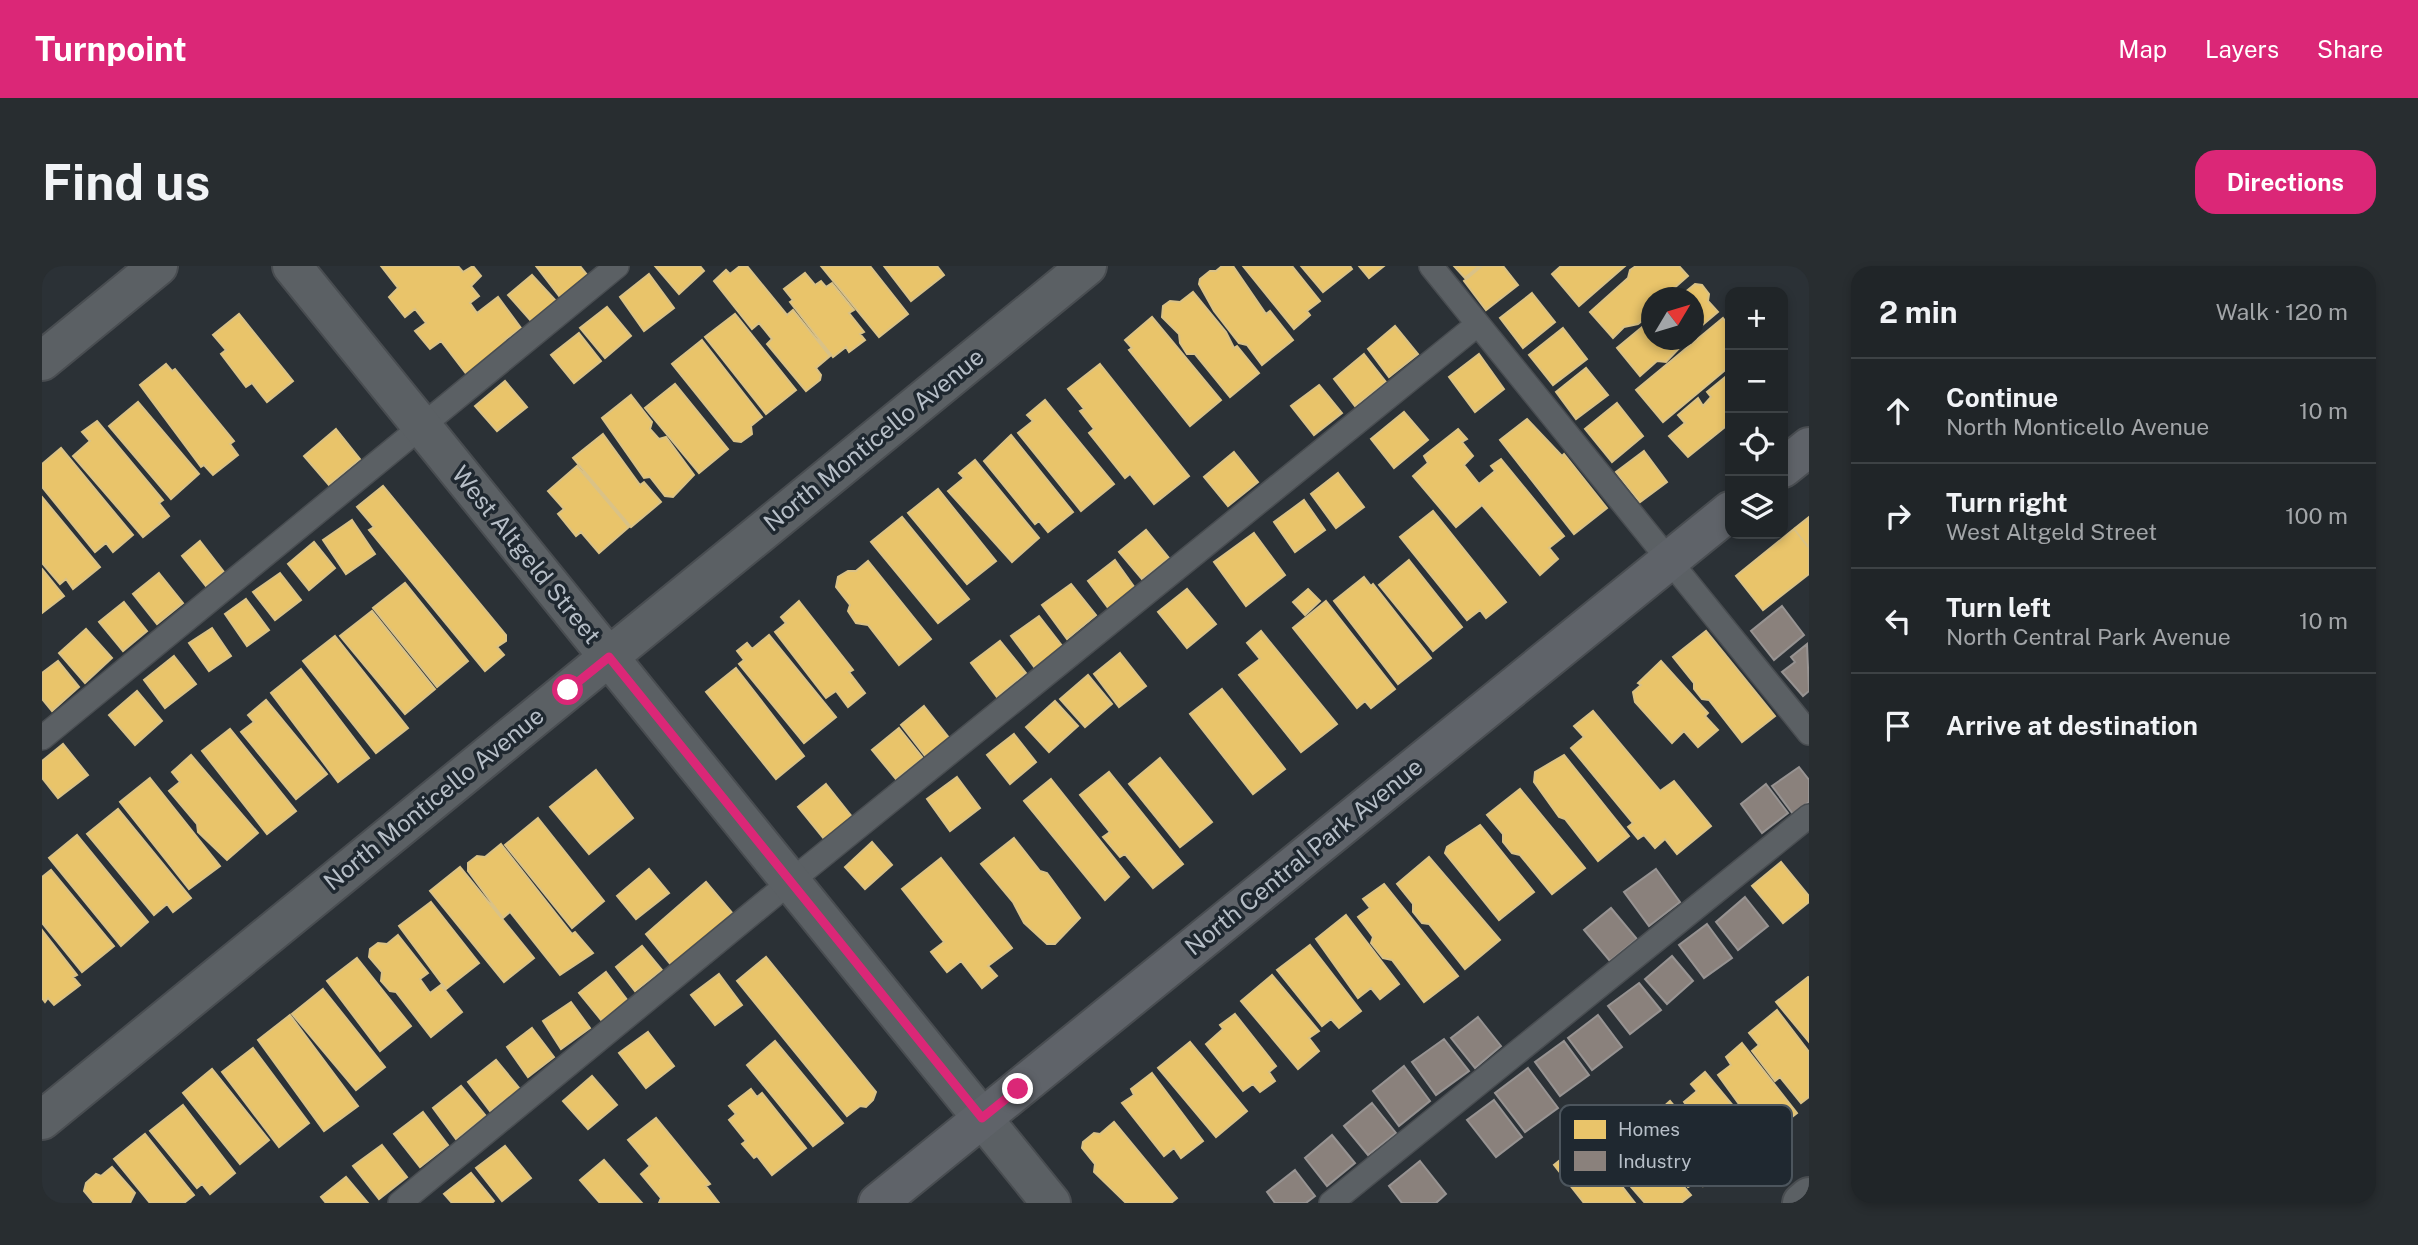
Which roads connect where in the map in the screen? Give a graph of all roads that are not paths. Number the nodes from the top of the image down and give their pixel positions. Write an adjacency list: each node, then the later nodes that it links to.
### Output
1 (159, 266): 7 (street)
2 (292, 266): 8 (street, West Altgeld Street)
3 (617, 266): 8 (lane)
4 (1087, 266): 13 (street, North Monticello Avenue)
5 (1431, 266): 6 (lane)
6 (1478, 324): 12 (lane); 17 (lane)
7 (42, 361)
8 (422, 427): 13 (street, West Altgeld Street); 15 (lane)
9 (1809, 447): 10 (street)
10 (1788, 464)
11 (1725, 515): 12 (street, North Central Park Avenue)
12 (1669, 561): 14 (lane); 18 (street, North Central Park Avenue)
13 (609, 657): 17 (street, West Altgeld Street); 19 (street, North Monticello Avenue)
14 (1809, 733)
15 (42, 738)
16 (1809, 816): 24 (lane)
17 (790, 882): 18 (street, West Altgeld Street); 21 (lane)
18 (982, 1118): 22 (street, North Central Park Avenue); 23 (street, West Altgeld Street)
19 (42, 1120)
20 (1809, 1197): 25 (street)
21 (400, 1203)
22 (878, 1203)
23 (1051, 1203)
24 (1331, 1203)
25 (1802, 1203)

